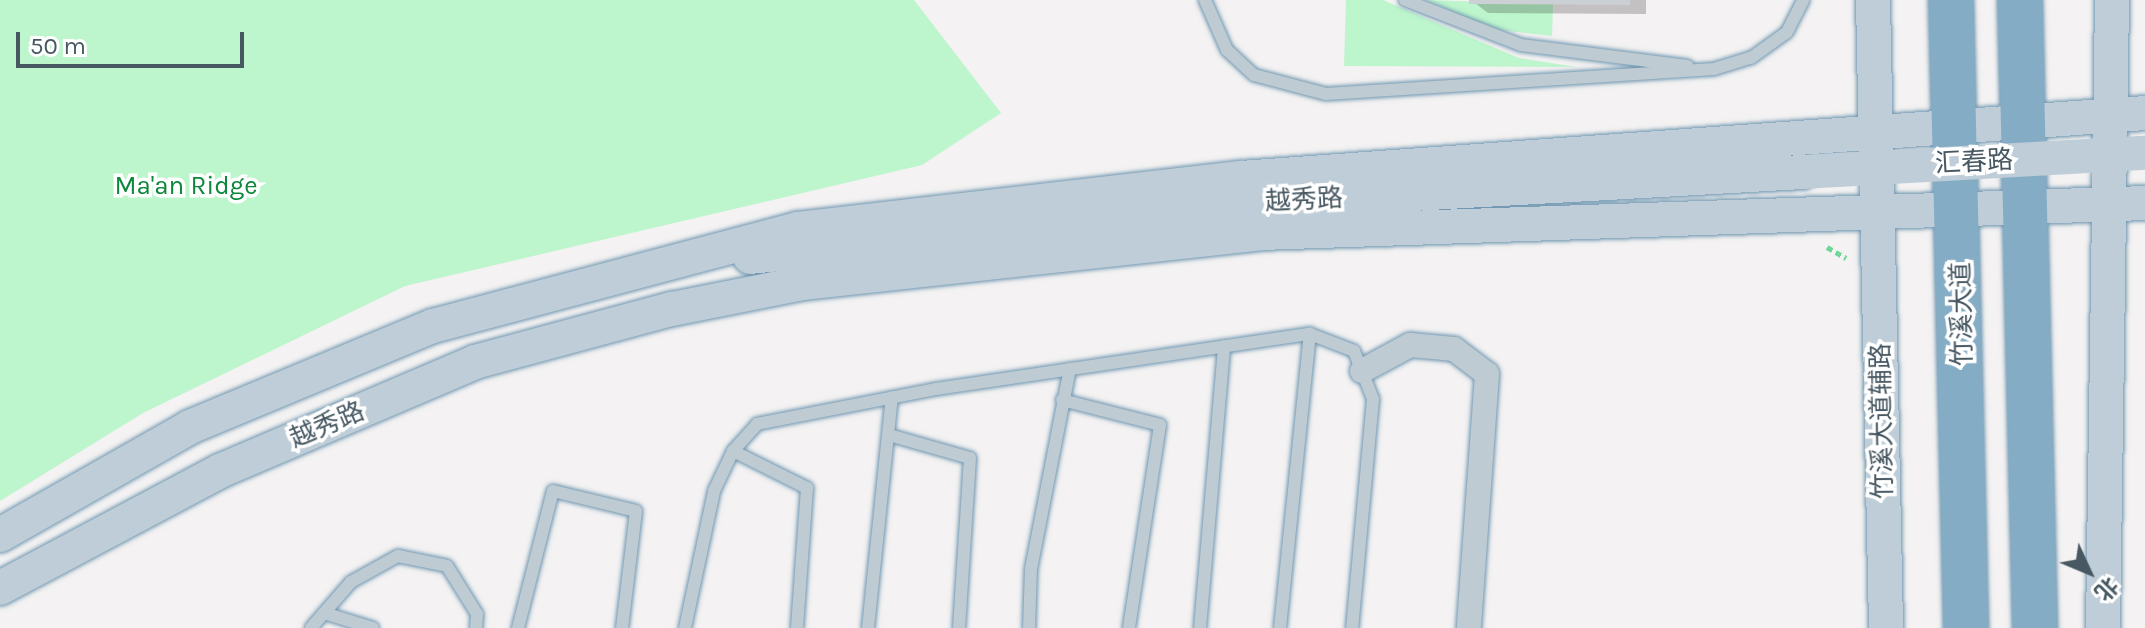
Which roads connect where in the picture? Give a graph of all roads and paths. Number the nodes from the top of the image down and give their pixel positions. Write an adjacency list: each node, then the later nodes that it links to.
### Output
1 (1205, 0): 8 (lane)
2 (1405, 0): 8 (lane)
3 (1803, 0): 8 (lane)
4 (1873, 0): 12 (main road, 竹溪大道辅路)
5 (1951, 0): 11 (highway, 竹溪大道)
6 (2020, 0): 10 (highway)
7 (2112, 0): 9 (main road)
8 (1714, 69)
9 (2129, 114): 10 (main road); 16 (main road)
10 (2021, 120): 11 (main road); 17 (highway)
11 (1954, 122): 12 (main road); 18 (highway, 竹溪大道)
12 (1874, 131): 19 (main road, 竹溪大道辅路); 21 (main road)
13 (2145, 153): 14 (main road, 汇春路, bridge)
14 (1802, 172): 20 (main road, 越秀路)
15 (2145, 203): 16 (main road)
16 (2104, 205): 17 (main road); 53 (main road)
17 (2024, 206): 18 (main road); 52 (highway)
18 (1960, 213): 19 (main road); 51 (highway, 竹溪大道)
19 (1877, 214): 22 (main road); 50 (main road, 竹溪大道辅路)
20 (808, 254): 21 (main road); 22 (main road)
21 (662, 261): 31 (main road, 越秀路)
22 (672, 309): 32 (main road, 越秀路)
23 (1310, 334): 24 (lane); 26 (lane); 47 (lane)
24 (1224, 346): 25 (lane); 46 (lane)
25 (1070, 369): 27 (lane); 28 (lane)
26 (1362, 371): 48 (lane); 49 (street)
27 (892, 397): 29 (lane); 30 (lane)
28 (1062, 400): 44 (lane); 45 (lane)
29 (889, 435): 42 (lane); 43 (lane)
30 (733, 451): 40 (lane); 41 (lane)
31 (0, 535)
32 (0, 588)
33 (324, 613): 34 (lane); 35 (lane); 37 (lane)
34 (350, 625): 36 (lane)
35 (311, 628)
36 (373, 628)
37 (476, 628)
38 (518, 628): 39 (lane)
39 (622, 628)
40 (685, 628)
41 (797, 628)
42 (868, 628)
43 (959, 628)
44 (1029, 628)
45 (1129, 628)
46 (1200, 628)
47 (1280, 628)
48 (1352, 628)
49 (1469, 628)
50 (1886, 628)
51 (1966, 628)
52 (2035, 628)
53 (2103, 628)

